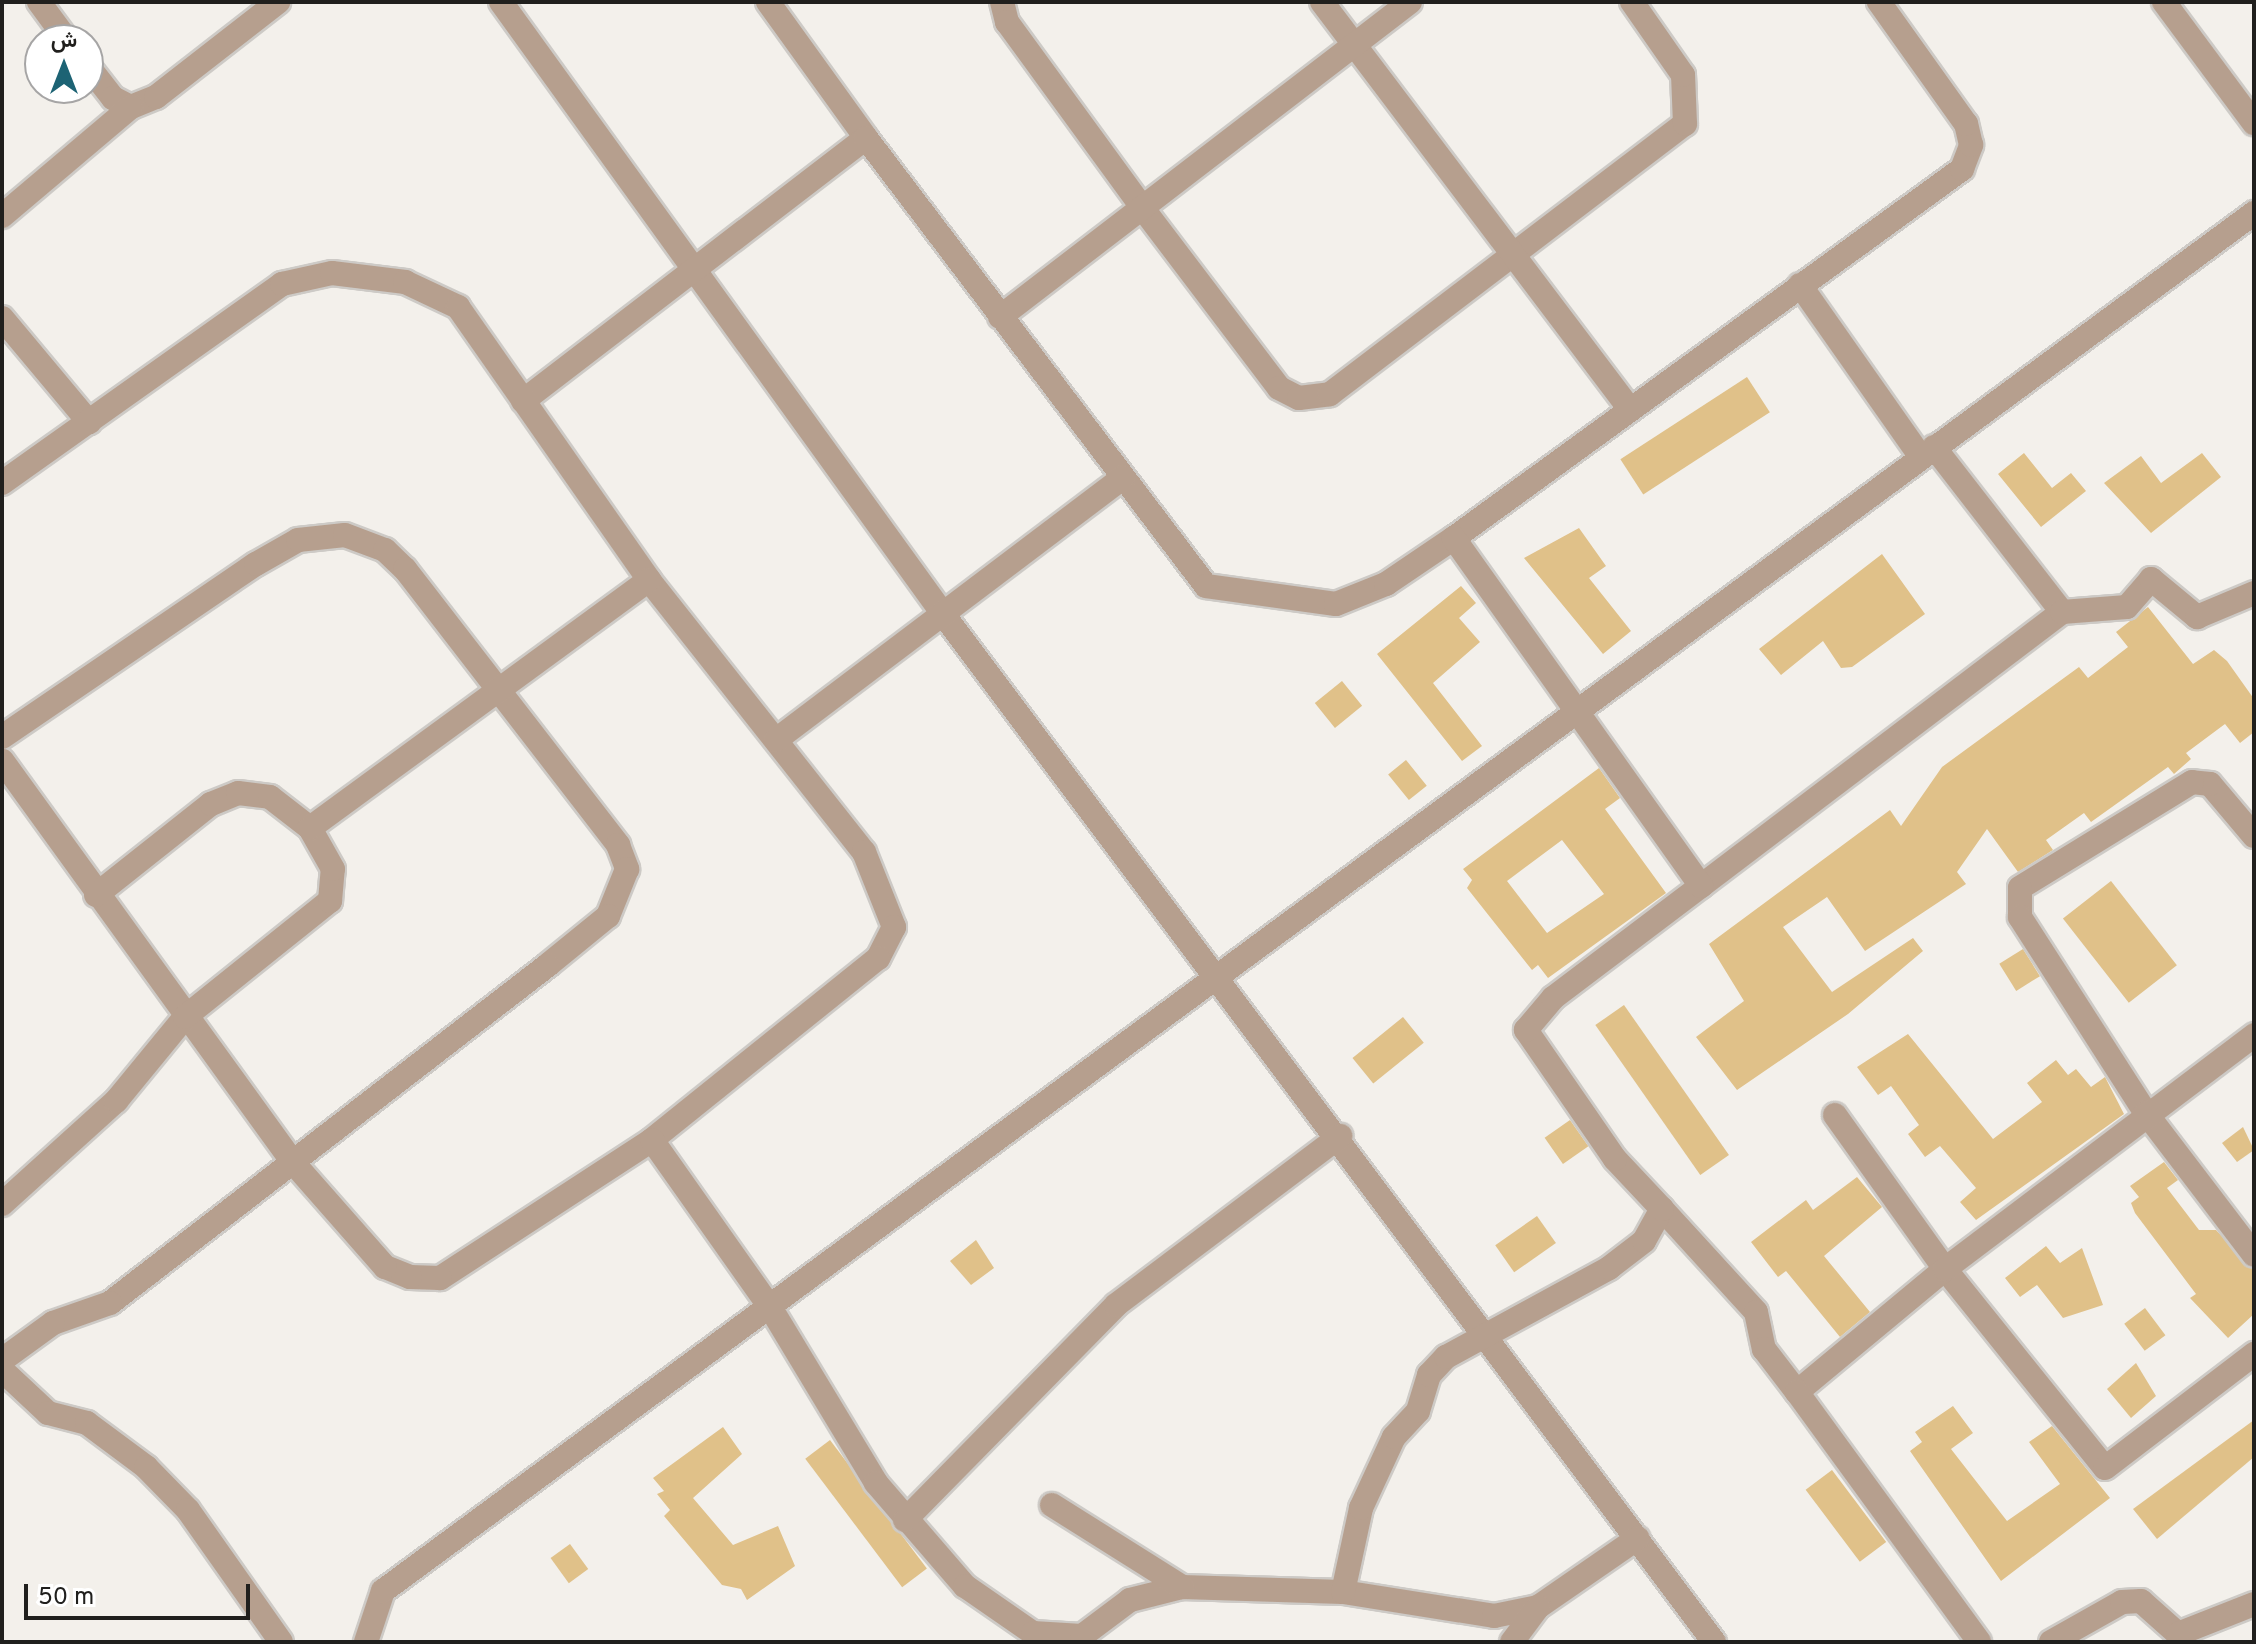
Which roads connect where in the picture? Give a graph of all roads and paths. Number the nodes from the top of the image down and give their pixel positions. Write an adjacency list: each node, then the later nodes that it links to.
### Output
1 (39, 2): 11 (street)
2 (278, 2): 14 (street)
3 (501, 2): 21 (street)
4 (768, 2): 16 (street)
5 (1002, 2): 17 (street)
6 (1322, 2): 12 (street)
7 (1410, 2): 12 (street)
8 (1632, 2): 20 (street)
9 (1879, 2): 22 (street)
10 (2164, 2): 15 (street)
11 (55, 24)
12 (1355, 45): 17 (street); 20 (street)
13 (104, 86): 14 (street)
14 (131, 107): 19 (street)
15 (2254, 123)
16 (866, 138): 21 (street); 23 (street)
17 (1144, 210): 20 (street); 23 (street)
18 (2254, 213): 28 (street)
19 (2, 216)
20 (1516, 253): 26 (street)
21 (696, 263): 25 (street); 35 (street)
22 (1800, 285): 26 (street); 28 (street)
23 (1000, 317): 29 (street)
24 (2, 318): 27 (street)
25 (523, 401): 27 (street); 32 (street)
26 (1629, 408): 31 (street)
27 (89, 422): 30 (street)
28 (1927, 452): 34 (street); 37 (street)
29 (1123, 478): 31 (street); 35 (street)
30 (2, 483)
31 (1454, 538): 37 (street)
32 (649, 580): 36 (street); 39 (street)
33 (2254, 593): 34 (street)
34 (2062, 612): 43 (street)
35 (943, 614): 39 (street); 45 (street)
36 (497, 689): 38 (street); 41 (street); 52 (street)
37 (1574, 712): 43 (street); 45 (street)
38 (2, 737)
39 (776, 740): 51 (street)
40 (2, 761): 44 (street)
41 (310, 828): 44 (street); 46 (street)
42 (2254, 836): 48 (street)
43 (1701, 886): 54 (street)
44 (96, 895): 46 (street)
45 (1217, 974): 50 (street); 57 (street)
46 (185, 1017): 52 (street); 53 (street)
47 (2254, 1035): 48 (street)
48 (2146, 1113): 55 (street); 56 (street)
49 (1835, 1115): 56 (street)
50 (1340, 1136): 58 (street); 64 (street)
51 (652, 1140): 52 (street); 57 (street)
52 (292, 1161): 60 (street)
53 (2, 1204)
54 (1662, 1209): 58 (street); 62 (street)
55 (2254, 1255)
56 (1945, 1269): 59 (street); 62 (street)
57 (770, 1307): 64 (street); 72 (street)
58 (1488, 1333): 65 (street); 67 (street)
59 (2254, 1354)
60 (2, 1360)
61 (2, 1370): 71 (street)
62 (1797, 1392): 75 (street)
63 (1052, 1505): 66 (street)
64 (905, 1520): 70 (street)
65 (1638, 1538): 69 (street); 74 (street)
66 (1182, 1587): 67 (street); 70 (street)
67 (1343, 1592): 69 (street)
68 (2254, 1604): 76 (street)
69 (1538, 1607): 73 (street)
70 (1108, 1633)
71 (281, 1642)
72 (366, 1642)
73 (1512, 1642)
74 (1714, 1642)
75 (1979, 1642)
76 (2051, 1642)

